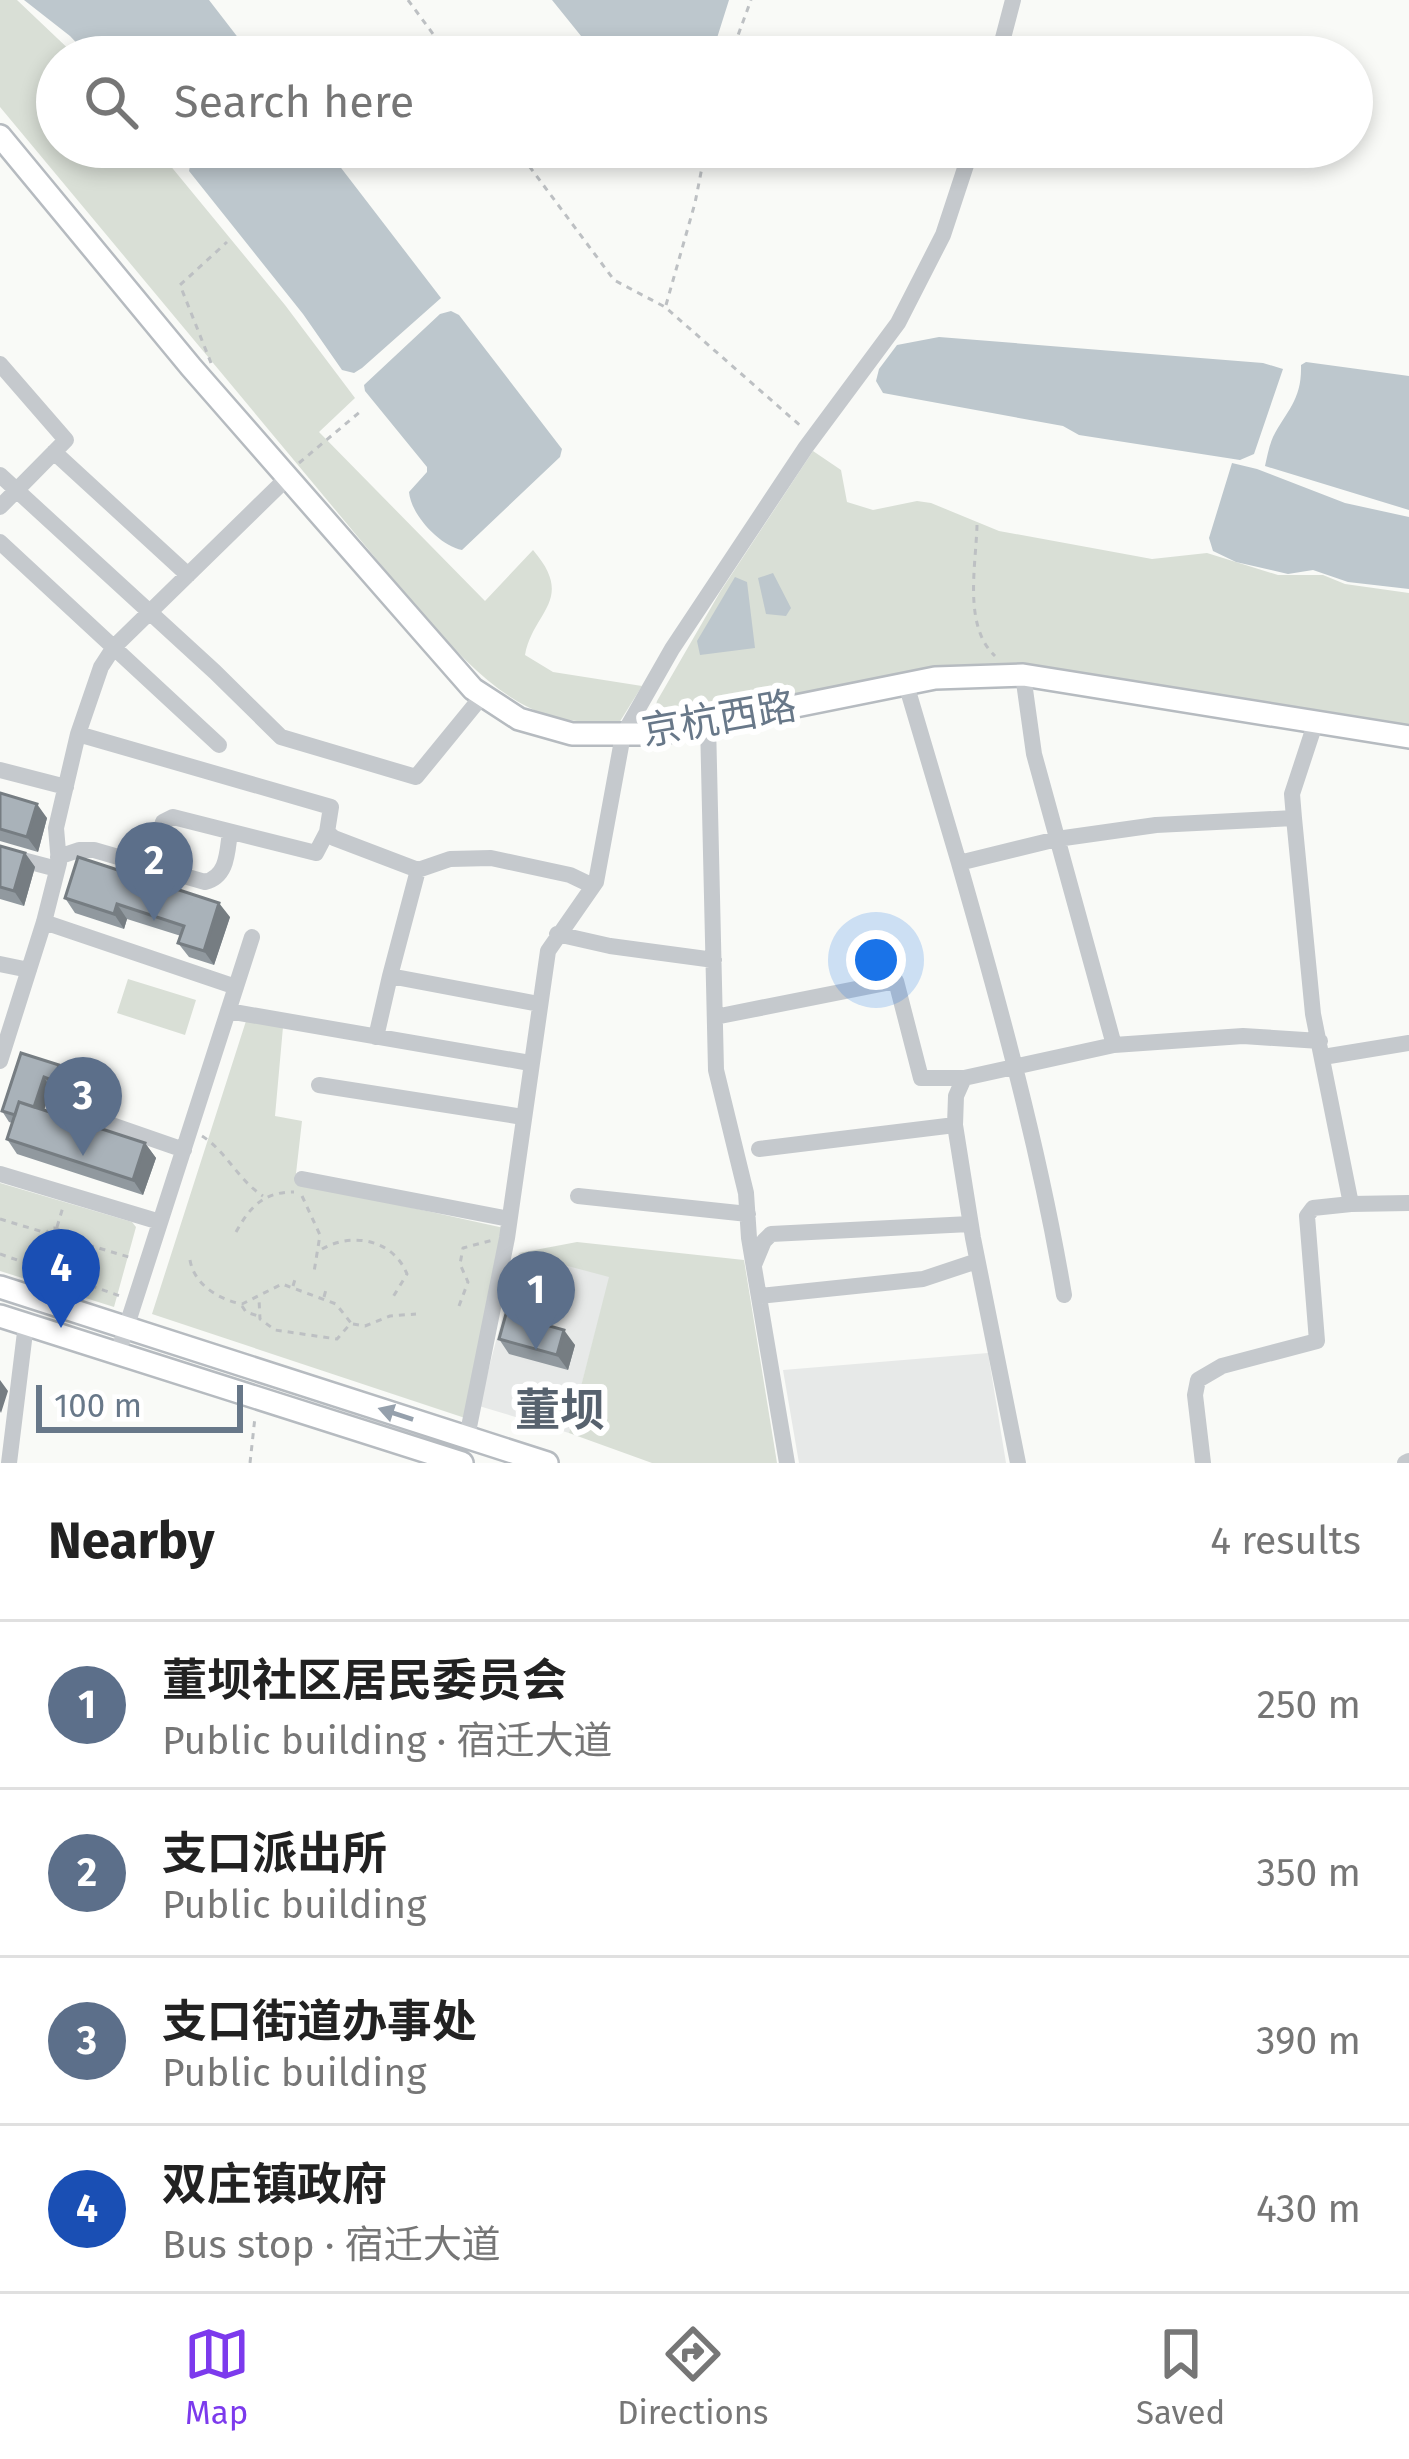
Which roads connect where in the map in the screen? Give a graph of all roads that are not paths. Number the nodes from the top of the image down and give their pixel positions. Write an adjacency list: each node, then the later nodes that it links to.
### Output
1 (1013, 0): 2 (street)
2 (1004, 36)
3 (0, 136): 7 (main road, 京杭西路)
4 (965, 168): 21 (street)
5 (0, 364): 6 (street)
6 (54, 452): 9 (street); 12 (street)
7 (284, 474): 12 (street); 17 (main road, 京杭西路)
8 (0, 475): 9 (street)
9 (16, 490): 10 (street); 13 (street)
10 (0, 507)
11 (0, 542): 14 (street)
12 (188, 575): 13 (street)
13 (150, 612): 14 (street); 17 (street)
14 (114, 647): 20 (street); 23 (street)
15 (1017, 676): 16 (main road, 京杭西路); 18 (main road, 京杭西路); 29 (street)
16 (906, 683): 19 (main road, 京杭西路); 32 (street)
17 (483, 695): 21 (main road, 京杭西路)
18 (1316, 722): 22 (main road, 京杭西路); 26 (street)
19 (708, 723): 21 (main road, 京杭西路); 39 (street)
20 (78, 734): 25 (street); 28 (street)
21 (623, 735): 35 (street)
22 (1409, 737)
23 (218, 745)
24 (0, 770): 25 (street)
25 (66, 787): 31 (street)
26 (1294, 818): 29 (street); 50 (street)
27 (230, 832): 28 (street); 33 (street); 33 (street)
28 (327, 832): 34 (street)
29 (1057, 839): 32 (street); 49 (street)
30 (0, 854): 31 (street)
31 (58, 863): 33 (street); 36 (street)
32 (959, 863): 53 (street)
33 (150, 865)
34 (418, 870): 35 (street); 42 (street)
35 (593, 886): 37 (street)
36 (44, 922): 41 (street); 43 (street)
37 (557, 934): 39 (street); 44 (street)
38 (252, 937): 43 (street)
39 (714, 960): 46 (street)
40 (0, 964): 41 (street)
41 (29, 970): 51 (street)
42 (390, 976): 44 (street); 47 (street)
43 (236, 987): 45 (street)
44 (539, 1004): 52 (street)
45 (228, 1011): 47 (street); 60 (street)
46 (715, 1017): 54 (street); 66 (street)
47 (376, 1036): 52 (street)
48 (1409, 1043): 50 (street)
49 (1114, 1045): 50 (street); 53 (street)
50 (1322, 1049): 65 (street)
51 (0, 1061)
52 (530, 1063): 57 (street)
53 (1018, 1066): 54 (street); 73 (street)
54 (964, 1078): 58 (street)
55 (319, 1085): 57 (street)
56 (63, 1108): 60 (street)
57 (523, 1117): 69 (street)
58 (955, 1125): 59 (street); 68 (street)
59 (759, 1149)
60 (184, 1150): 67 (street)
61 (0, 1174): 67 (street)
62 (302, 1179): 69 (street)
63 (578, 1196): 66 (street)
64 (1409, 1203): 65 (street)
65 (1351, 1204): 85 (street)
66 (748, 1214): 71 (street)
67 (160, 1222): 77 (street)
68 (970, 1225): 70 (street); 71 (street)
69 (508, 1229): 79 (street)
70 (977, 1262): 74 (street); 84 (street)
71 (754, 1266): 74 (street)
72 (0, 1287): 77 (main road)
73 (1064, 1294)
74 (759, 1295): 83 (street)
75 (0, 1316): 76 (main road)
76 (26, 1324): 78 (main road); 80 (street)
77 (126, 1328): 78 (street); 79 (main road, one-way to 77)
78 (118, 1352): 81 (main road)
79 (466, 1437): 82 (main road)
80 (9, 1463)
81 (461, 1463)
82 (547, 1463)
83 (787, 1463)
84 (1018, 1463)
85 (1203, 1463)

